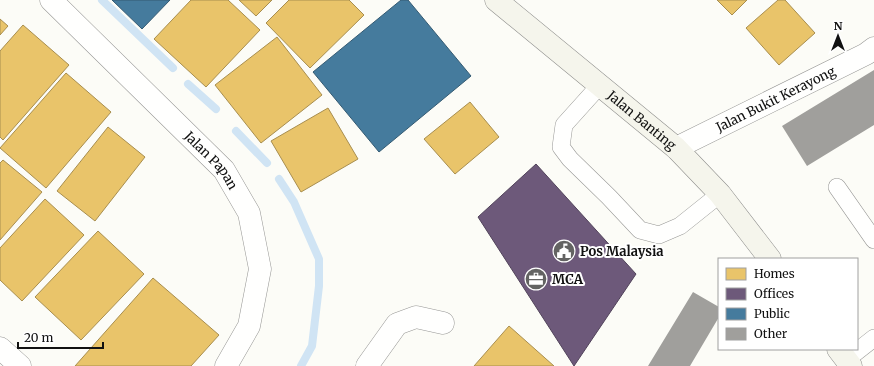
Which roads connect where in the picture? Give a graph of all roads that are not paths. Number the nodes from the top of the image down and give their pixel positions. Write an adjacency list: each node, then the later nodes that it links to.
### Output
1 (51, 0): 16 (street, Jalan Papan)
2 (496, 0): 4 (main road, Jalan Banting)
3 (874, 48): 5 (street, Jalan Bukit Kerayong)
4 (600, 85): 5 (main road, Jalan Banting); 7 (lane)
5 (676, 148): 7 (main road, Jalan Banting)
6 (837, 187): 8 (lane)
7 (720, 194): 9 (main road, Jalan Banting)
8 (874, 240)
9 (769, 258)
10 (443, 323): 18 (street)
11 (874, 338): 13 (lane)
12 (0, 348): 17 (street)
13 (858, 349)
14 (857, 350): 15 (lane)
15 (845, 358)
16 (229, 365)
17 (20, 366)
18 (367, 366)

